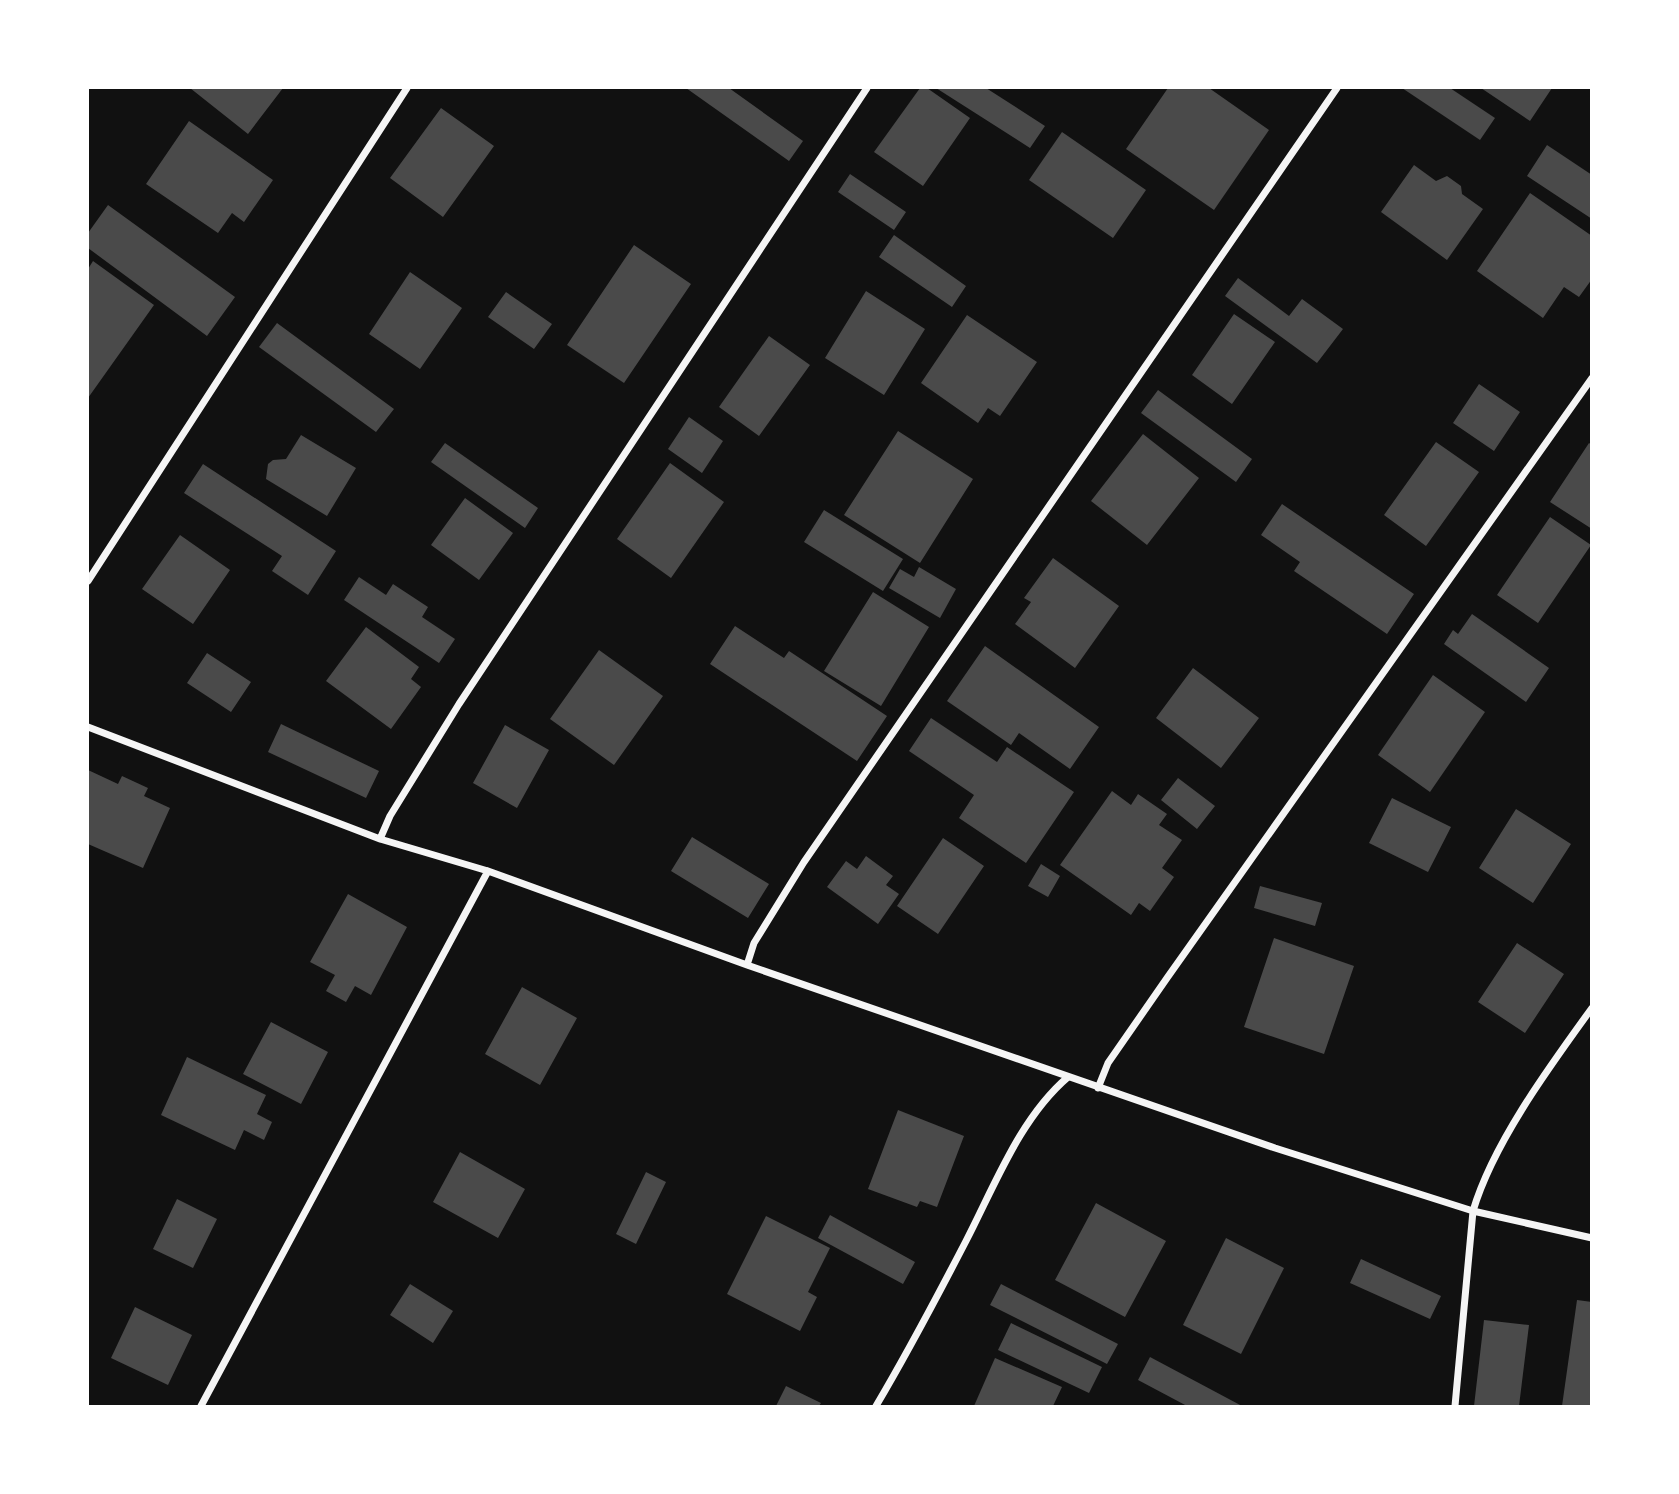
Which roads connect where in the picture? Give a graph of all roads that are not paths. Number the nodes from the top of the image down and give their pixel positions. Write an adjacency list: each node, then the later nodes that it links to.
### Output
1 (407, 88): 5 (street)
2 (867, 88): 7 (street)
3 (1337, 88): 9 (street)
4 (1591, 377): 12 (street)
5 (88, 581)
6 (88, 727): 7 (street)
7 (380, 839): 8 (street)
8 (488, 871): 9 (street); 15 (street)
9 (747, 965): 11 (street)
10 (1591, 1009): 13 (street)
11 (1068, 1077): 12 (street); 16 (street)
12 (1098, 1088): 13 (street)
13 (1473, 1211): 14 (street); 17 (street)
14 (1591, 1238)
15 (201, 1406)
16 (876, 1406)
17 (1455, 1406)

